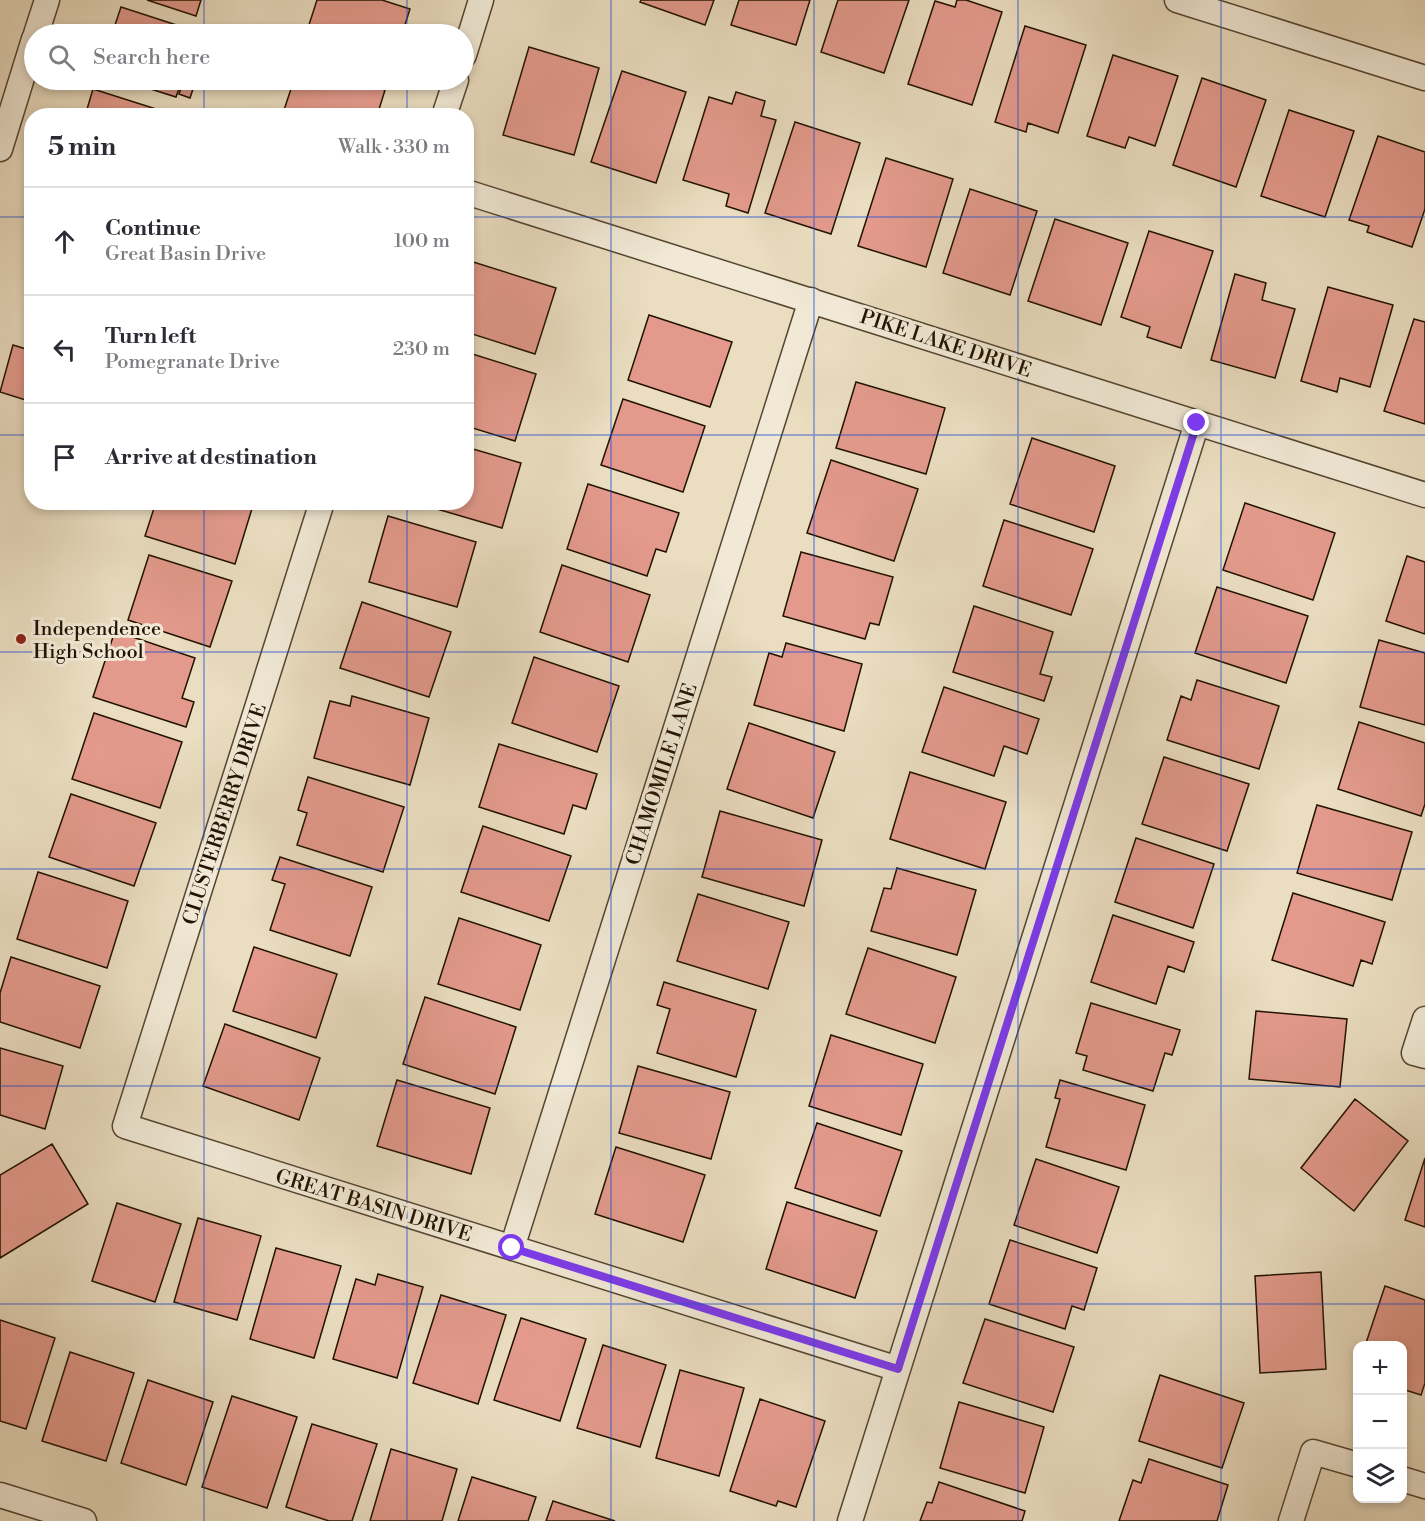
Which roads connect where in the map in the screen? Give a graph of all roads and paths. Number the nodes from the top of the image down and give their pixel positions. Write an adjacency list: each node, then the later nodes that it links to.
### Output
1 (47, 0): 4 (street)
2 (481, 0): 5 (street)
3 (1177, 0): 7 (street)
4 (39, 24)
5 (474, 24)
6 (24, 71): 10 (street)
7 (1425, 78)
8 (453, 90): 9 (street)
9 (447, 108)
10 (0, 149)
11 (474, 195): 12 (street, PIKE LAKE DRIVE)
12 (811, 300): 13 (street, PIKE LAKE DRIVE); 19 (street, CHAMOMILE LANE)
13 (1197, 423): 14 (street, PIKE LAKE DRIVE); 20 (street)
14 (1425, 495)
15 (319, 510): 18 (street, CLUSTERBERRY DRIVE)
16 (1425, 1019): 17 (street)
17 (1420, 1054)
18 (125, 1126): 19 (street, GREAT BASIN DRIVE)
19 (512, 1248): 20 (street, GREAT BASIN DRIVE)
20 (898, 1369): 26 (street)
21 (1353, 1464): 27 (street)
22 (1407, 1481): 23 (street)
23 (1425, 1486)
24 (0, 1495): 25 (street)
25 (84, 1521)
26 (850, 1521)
27 (1291, 1521)

